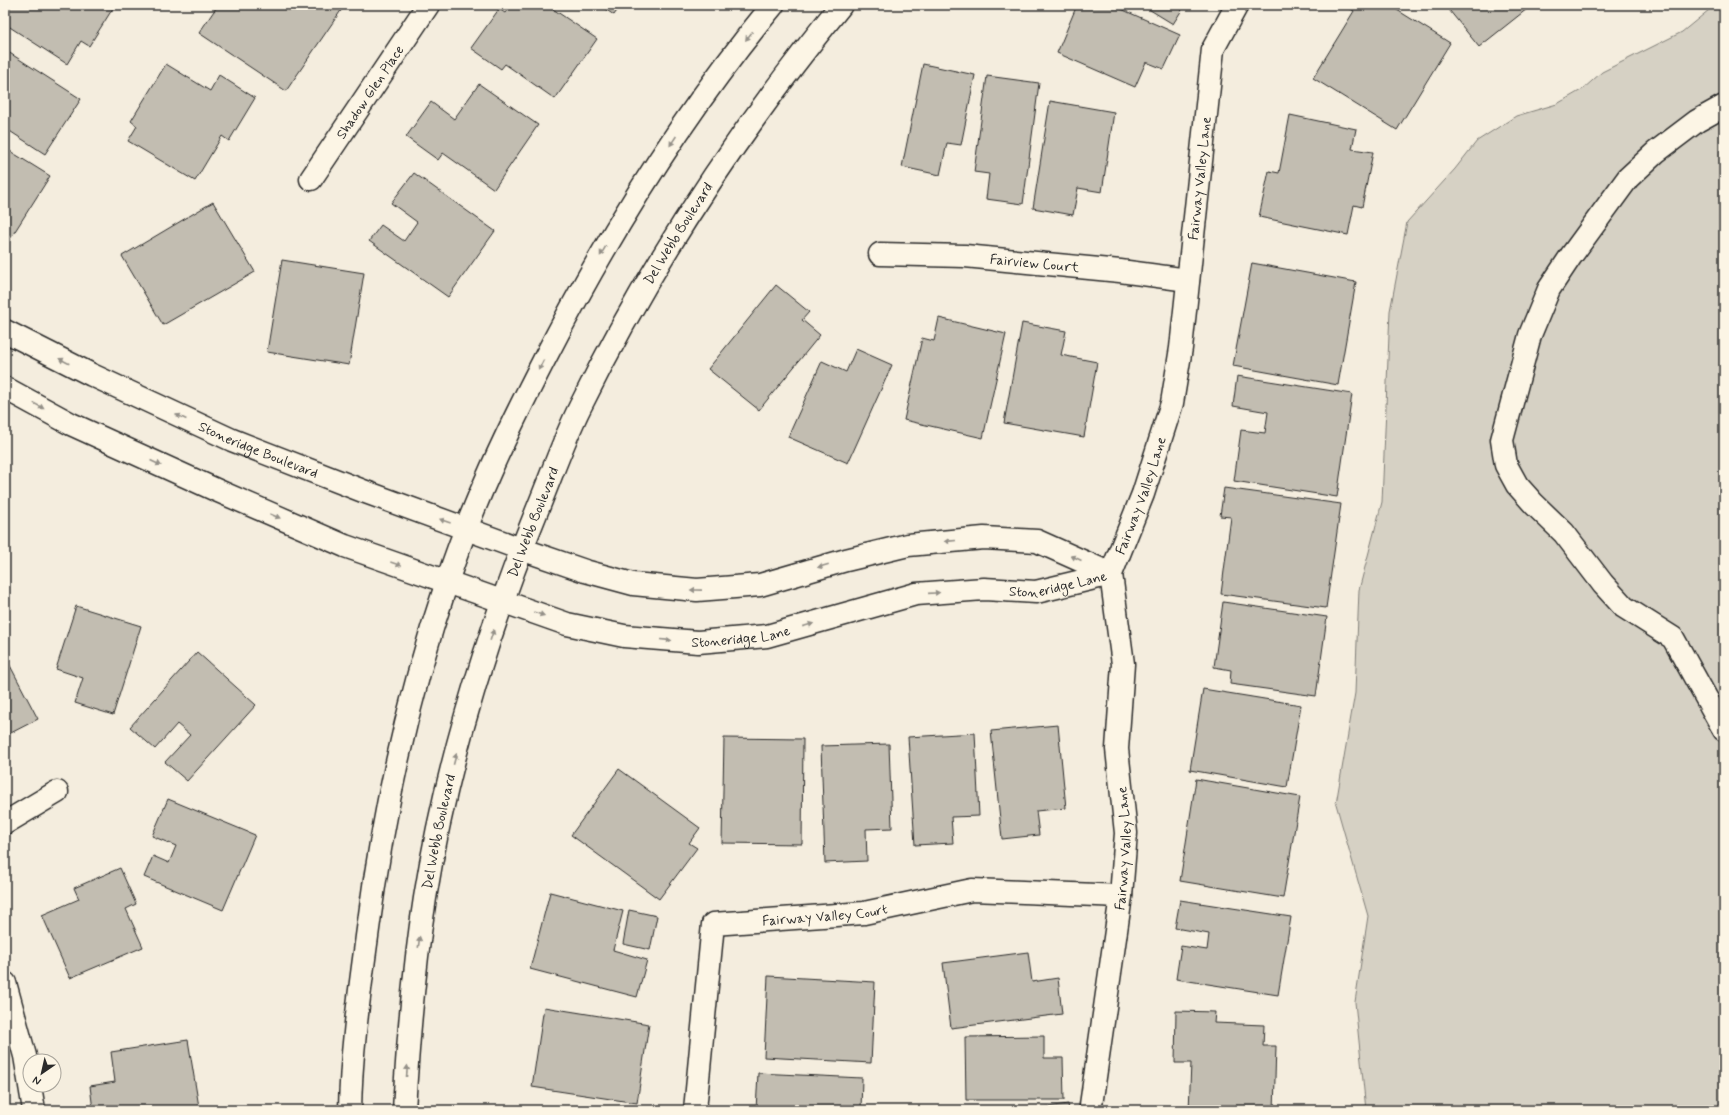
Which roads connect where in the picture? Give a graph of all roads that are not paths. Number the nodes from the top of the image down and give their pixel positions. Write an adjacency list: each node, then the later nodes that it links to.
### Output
1 (428, 5): 6 (street, Shadow Glen Place)
2 (773, 5): 11 (street, one-way to 11)
3 (841, 5): 12 (street, Del Webb Boulevard)
4 (1237, 5): 8 (street, Fairway Valley Lane)
5 (1724, 106): 16 (street)
6 (311, 179)
7 (880, 254): 8 (street, Fairview Court)
8 (1188, 280): 13 (street, Fairway Valley Lane)
9 (5, 331): 11 (street, Stoneridge Boulevard, one-way to 9)
10 (5, 388): 14 (street, one-way to 14)
11 (466, 529): 12 (street, Stoneridge Boulevard); 14 (street)
12 (521, 549): 13 (street, Stoneridge Lane, one-way to 12); 15 (street, Del Webb Boulevard)
13 (1111, 574): 15 (street, Stoneridge Lane, one-way to 13); 19 (street, Fairway Valley Lane)
14 (447, 582): 15 (street); 22 (street)
15 (502, 602): 23 (street, Del Webb Boulevard, one-way to 15)
16 (1724, 730)
17 (57, 792): 18 (street)
18 (5, 823)
19 (1121, 896): 24 (street, Fairway Valley Court); 25 (street, Fairway Valley Lane)
20 (5, 983): 21 (street)
21 (34, 1110)
22 (350, 1110)
23 (404, 1110)
24 (695, 1110)
25 (1092, 1110)

